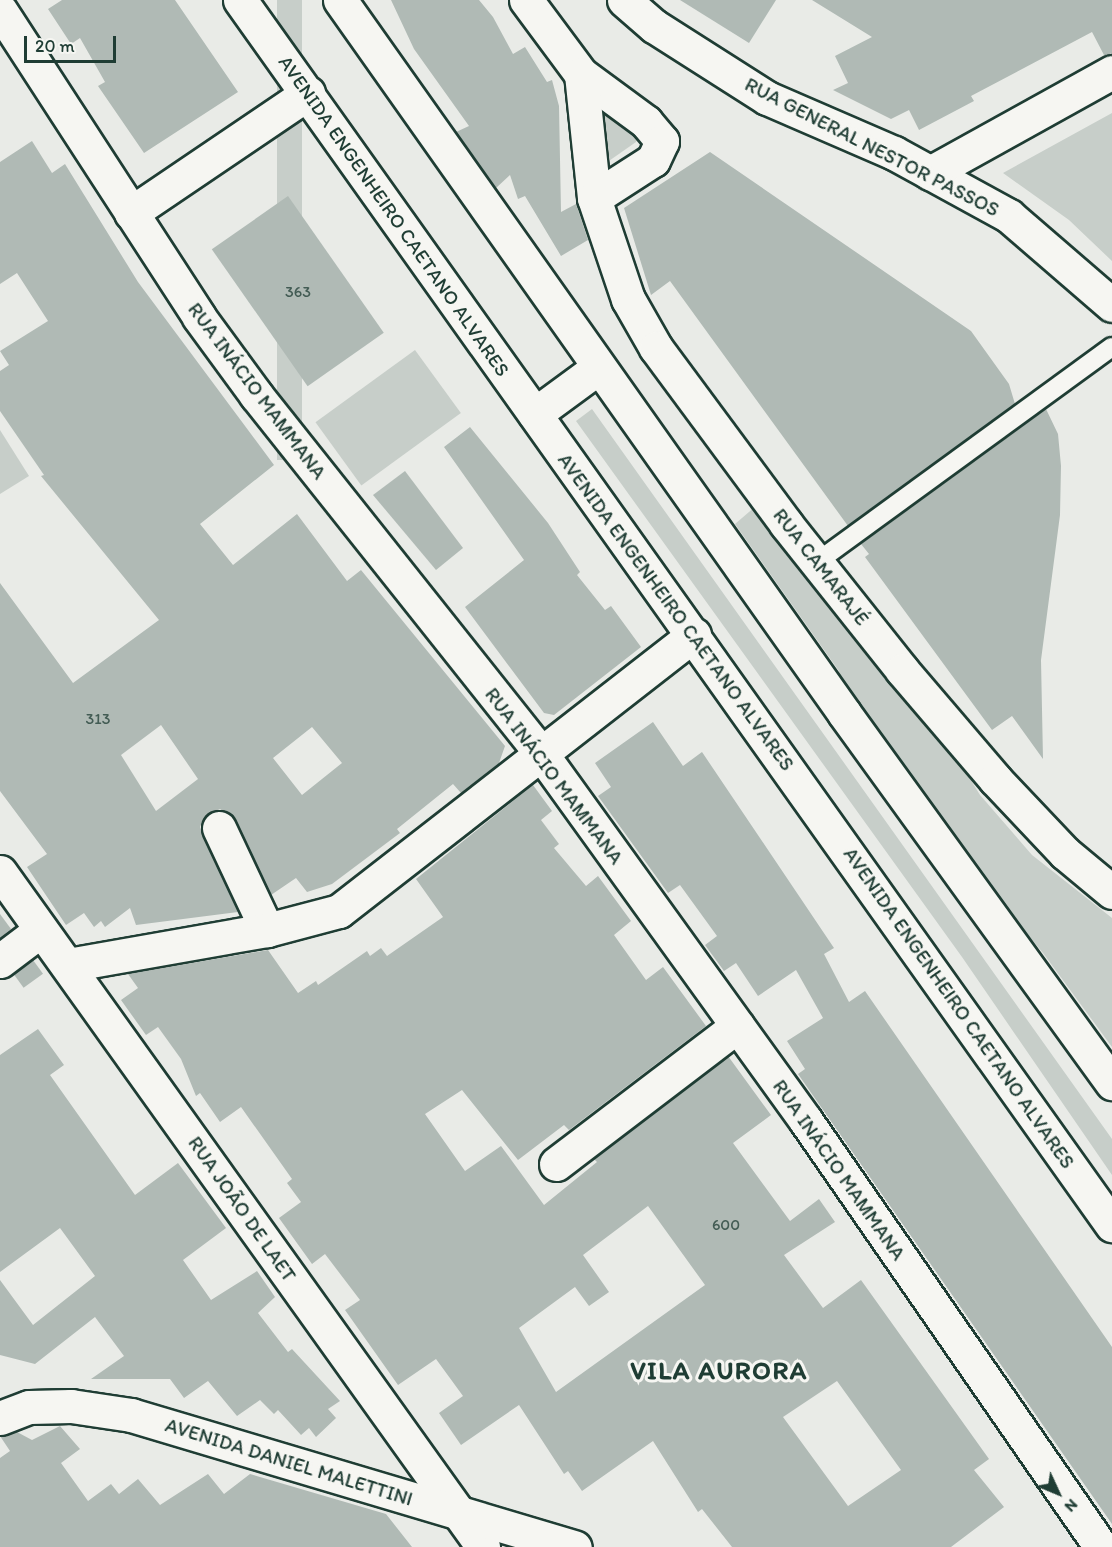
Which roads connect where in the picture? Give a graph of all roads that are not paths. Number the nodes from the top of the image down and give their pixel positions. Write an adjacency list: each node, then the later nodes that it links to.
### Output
1 (240, 0): 8 (street, AVENIDA ENGENHEIRO CAETANO ALVARES)
2 (340, 0): 14 (street)
3 (526, 0): 7 (street)
4 (624, 0): 9 (street, RUA GENERAL NESTOR PASSOS)
5 (0, 10): 11 (street, RUA INÁCIO MAMMANA)
6 (1112, 72): 9 (street)
7 (581, 74): 10 (street, RUA CAMARAJÉ); 10 (street)
8 (308, 93): 11 (street); 15 (street, AVENIDA ENGENHEIRO CAETANO ALVARES)
9 (930, 173): 12 (street, RUA GENERAL NESTOR PASSOS)
10 (594, 198): 16 (street, RUA CAMARAJÉ)
11 (131, 213): 18 (street, RUA INÁCIO MAMMANA)
12 (1112, 305)
13 (1112, 346): 16 (lane)
14 (599, 367): 15 (street); 27 (street)
15 (535, 414): 17 (street, AVENIDA ENGENHEIRO CAETANO ALVARES)
16 (817, 562): 21 (street, RUA CAMARAJÉ)
17 (694, 635): 18 (street); 29 (street, AVENIDA ENGENHEIRO CAETANO ALVARES)
18 (540, 752): 23 (street); 26 (street, RUA INÁCIO MAMMANA)
19 (219, 828): 23 (street)
20 (2, 880): 22 (street, RUA JOÃO DE LAET)
21 (1112, 892)
22 (41, 930): 24 (street); 25 (street, RUA JOÃO DE LAET)
23 (267, 930): 25 (street)
24 (0, 961)
25 (68, 965): 31 (street, RUA JOÃO DE LAET)
26 (737, 1026): 28 (street); 34 (street, RUA INÁCIO MAMMANA)
27 (1112, 1083)
28 (556, 1164)
29 (1112, 1225)
30 (0, 1418): 31 (street, AVENIDA DANIEL MALETTINI)
31 (459, 1515): 32 (street, RUA JOÃO DE LAET); 33 (street, AVENIDA DANIEL MALETTINI)
32 (483, 1547)
33 (575, 1547)
34 (1101, 1547)

